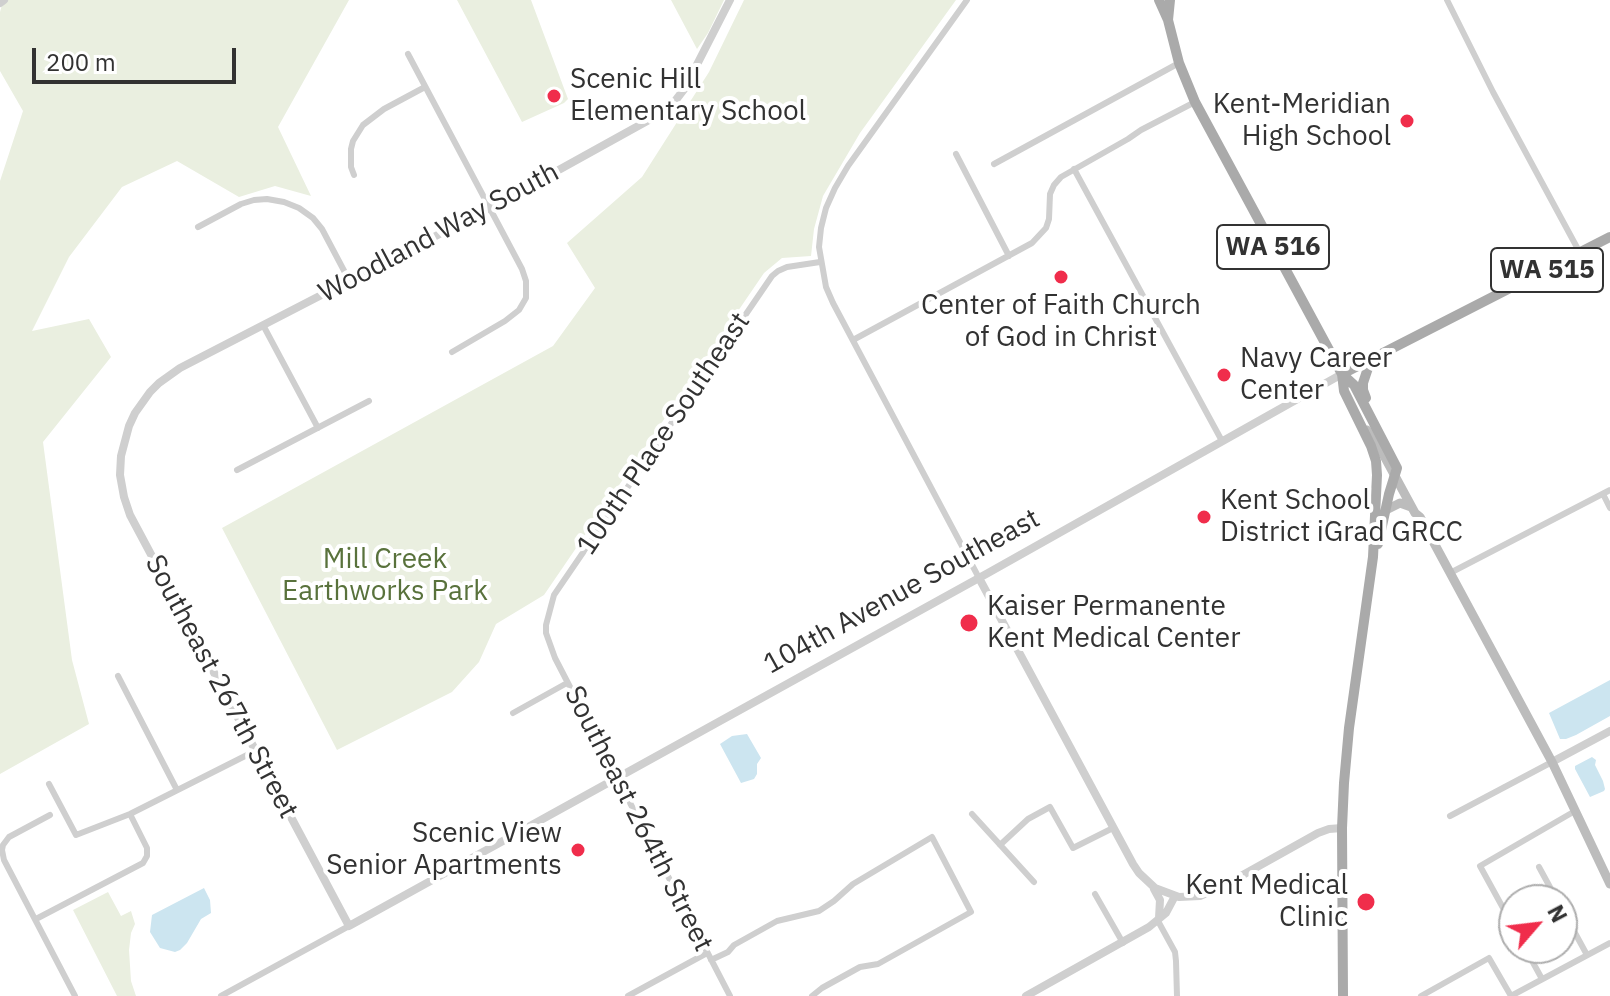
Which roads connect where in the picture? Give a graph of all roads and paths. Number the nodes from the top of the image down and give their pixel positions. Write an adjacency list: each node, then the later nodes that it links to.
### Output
1 (730, 0): 15 (street, Woodland Way South)
2 (967, 0): 20 (street)
3 (1159, 0): 6 (main road, WA 516)
4 (1170, 0): 6 (main road, WA 516)
5 (1447, 0): 18 (street)
6 (1168, 20): 8 (main road, WA 516)
7 (408, 54): 9 (street)
8 (1179, 63): 10 (main road, WA 516); 12 (street)
9 (425, 87): 14 (street); 15 (street)
10 (1195, 102): 13 (street); 26 (main road, WA 516)
11 (956, 154): 19 (street)
12 (994, 164)
13 (1074, 169): 19 (street); 32 (street)
14 (354, 175)
15 (490, 208): 21 (street, Woodland Way South); 24 (street)
16 (198, 227): 21 (street)
17 (1608, 241): 18 (main road, 104th Avenue Southeast / WA 515)
18 (1580, 253): 25 (main road, 104th Avenue Southeast / WA 515)
19 (1009, 256): 23 (street)
20 (820, 262): 23 (street); 45 (street, 100th Place Southeast)
21 (350, 282): 22 (street, Woodland Way South)
22 (263, 325): 30 (street); 31 (street, Woodland Way South)
23 (853, 340): 44 (street)
24 (452, 352)
25 (1371, 359): 26 (main road, 104th Avenue Southeast / WA 515); 28 (main road)
26 (1342, 374): 28 (main road, WA 516); 29 (main road, WA 516); 32 (street, 104th Avenue Southeast)
27 (369, 401): 30 (street)
28 (1369, 412): 34 (main road, WA 516)
29 (1358, 417): 34 (main road, WA 516); 36 (main road, WA 516)
30 (318, 428): 33 (street)
31 (124, 439): 50 (street, Southeast 267th Street)
32 (1222, 441): 44 (street, 104th Avenue Southeast)
33 (237, 470)
34 (1396, 472): 37 (main road); 39 (main road, WA 516); 40 (main road)
35 (1606, 492): 38 (street); 43 (street)
36 (1375, 501): 41 (main road); 42 (main road, WA 516)
37 (1411, 507): 39 (main road); 40 (main road)
38 (1610, 508)
39 (1386, 510): 41 (main road, WA 516)
40 (1420, 517): 43 (main road)
41 (1379, 537): 42 (main road, WA 516)
42 (1373, 557): 61 (main road, WA 516)
43 (1450, 573): 51 (main road)
44 (979, 578): 52 (street, 104th Avenue Southeast); 60 (street)
45 (549, 640): 47 (street, Southeast 264th Street)
46 (118, 676): 54 (street)
47 (567, 683): 48 (street); 52 (street, Southeast 264th Street)
48 (513, 713)
49 (1610, 731): 51 (street)
50 (255, 751): 54 (street); 73 (street, Southeast 267th Street)
51 (1552, 762): 55 (main road); 59 (street)
52 (617, 776): 73 (street, 104th Avenue Southeast); 78 (street, Southeast 264th Street)
53 (49, 784): 56 (street)
54 (177, 790): 56 (street)
55 (1575, 811): 66 (main road); 70 (street)
56 (130, 814): 71 (street)
57 (972, 814): 62 (street)
58 (50, 815): 71 (street)
59 (1450, 816)
60 (1113, 828): 62 (street); 67 (street)
61 (1342, 828): 69 (street); 88 (main road, WA 516)
62 (1000, 845): 64 (street)
63 (1539, 867): 65 (street)
64 (1034, 882)
65 (1548, 884)
66 (1610, 884)
67 (1151, 885): 69 (street); 72 (street)
68 (1095, 894): 75 (street)
69 (1173, 896): 72 (street)
70 (1498, 899)
71 (36, 919): 81 (street)
72 (1158, 921): 75 (street); 87 (street)
73 (349, 926): 82 (street, 104th Avenue Southeast)
74 (1578, 938): 77 (street)
75 (1123, 943): 86 (street)
76 (1610, 943): 77 (street)
77 (1587, 955): 80 (street)
78 (709, 956): 83 (street); 84 (street, Southeast 264th Street); 85 (street)
79 (1534, 964): 80 (street)
80 (1542, 979): 89 (street)
81 (75, 996)
82 (221, 996)
83 (628, 996)
84 (730, 996)
85 (812, 996)
86 (1026, 996)
87 (1177, 996)
88 (1343, 996)
89 (1421, 996)

